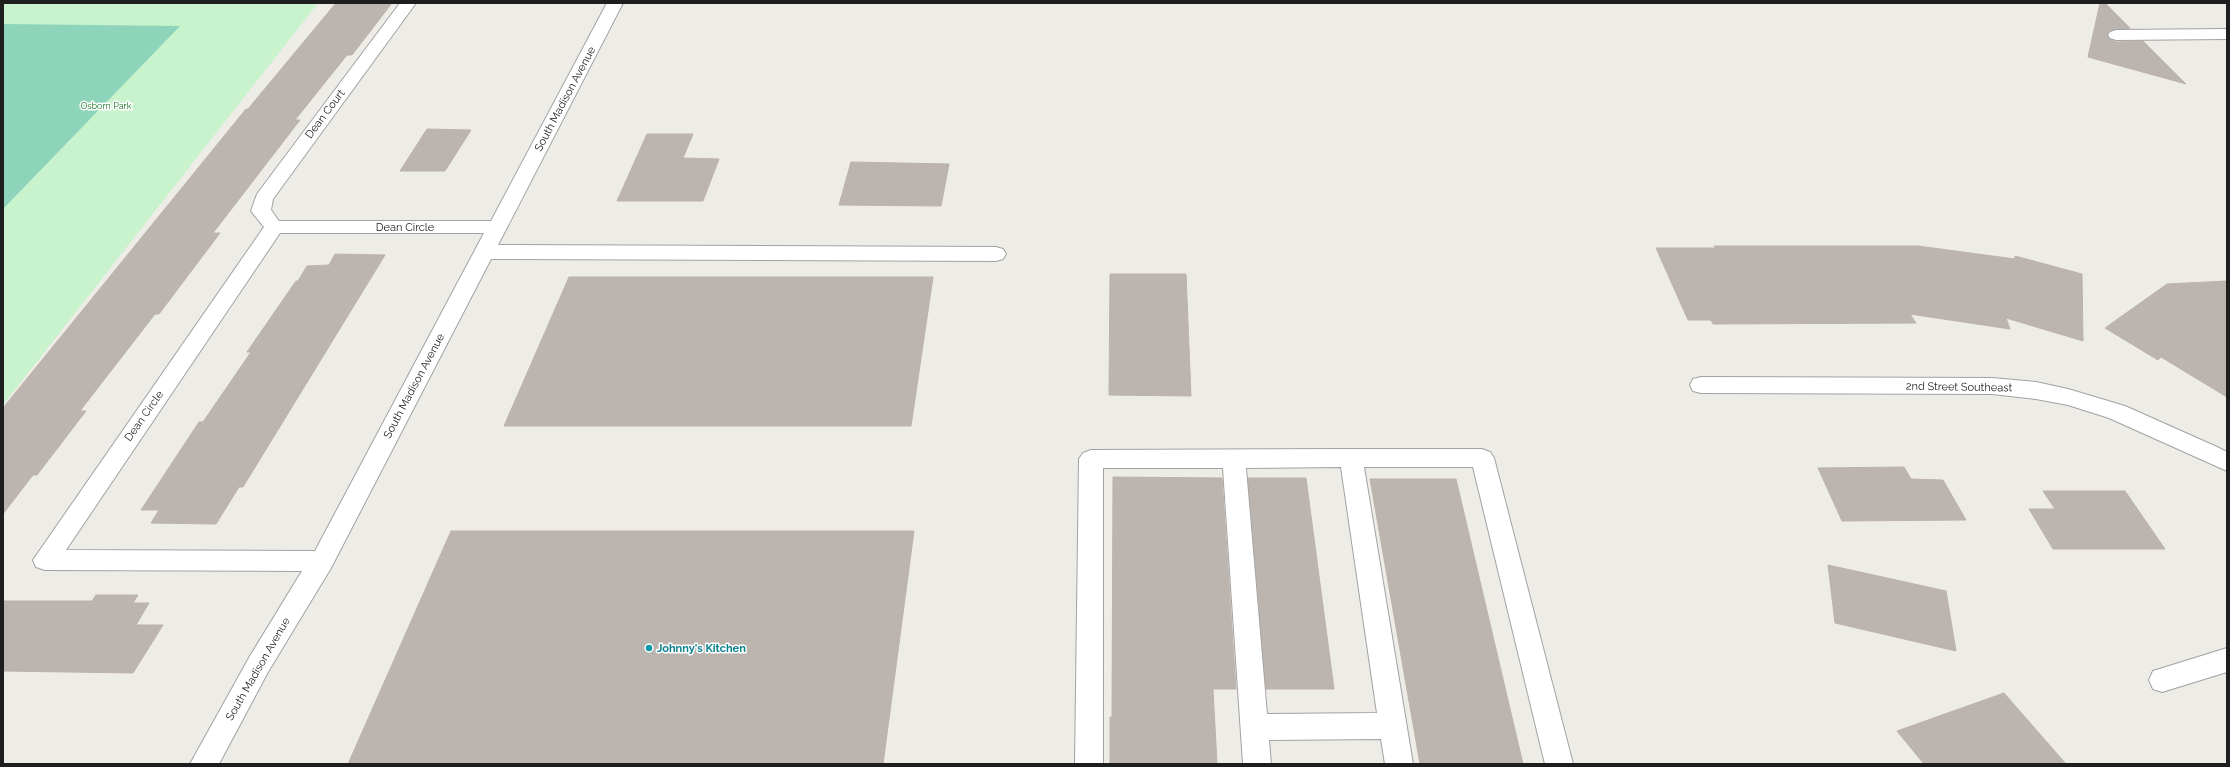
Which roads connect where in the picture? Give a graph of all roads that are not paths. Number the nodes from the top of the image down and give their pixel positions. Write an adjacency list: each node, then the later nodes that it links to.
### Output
1 (408, 3): 5 (street, Dean Court)
2 (615, 3): 6 (street, South Madison Avenue)
3 (2227, 34): 4 (street)
4 (2116, 35)
5 (274, 227): 6 (street, Dean Circle); 13 (street, Dean Circle)
6 (497, 228): 7 (street, South Madison Avenue)
7 (484, 252): 8 (street); 13 (street, South Madison Avenue)
8 (996, 254)
9 (1701, 385): 12 (street, 2nd Street Southeast)
10 (1351, 458): 11 (street); 16 (street); 22 (street)
11 (1234, 459): 17 (street); 19 (street)
12 (2227, 462)
13 (322, 561): 18 (street, South Madison Avenue)
14 (2227, 660): 15 (street)
15 (2162, 680)
16 (1393, 726): 17 (street); 21 (street)
17 (1254, 727): 20 (street)
18 (204, 764)
19 (1089, 764)
20 (1257, 764)
21 (1399, 764)
22 (1559, 764)

